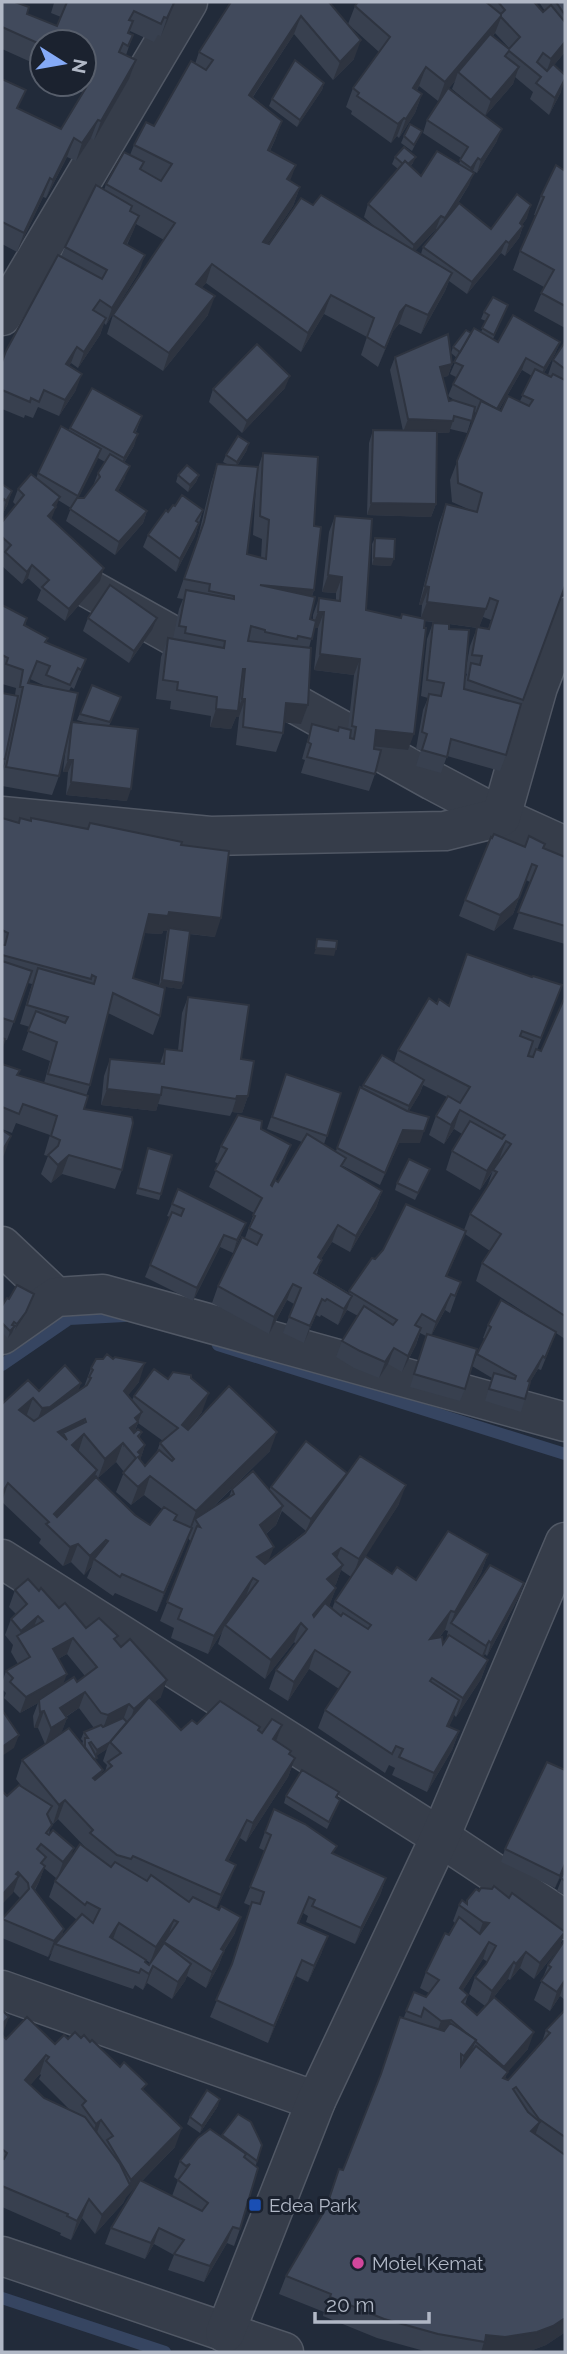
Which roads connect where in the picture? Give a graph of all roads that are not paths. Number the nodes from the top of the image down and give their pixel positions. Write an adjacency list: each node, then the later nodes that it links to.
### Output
1 (188, 2): 2 (street)
2 (2, 316)
3 (2, 540): 6 (street)
4 (565, 617): 6 (street)
5 (2, 816): 6 (street)
6 (501, 817): 7 (street)
7 (565, 846)
8 (2, 1246): 9 (street)
9 (56, 1297): 10 (street); 11 (street)
10 (2, 1335)
11 (565, 1422)
12 (565, 1542): 14 (street)
13 (2, 1559): 15 (street)
14 (552, 1611): 15 (street)
15 (440, 1837): 16 (street); 18 (street)
16 (565, 1920)
17 (2, 1990): 18 (street)
18 (316, 2101): 20 (street)
19 (2, 2256): 20 (street)
20 (225, 2333): 21 (street)
21 (285, 2352)

